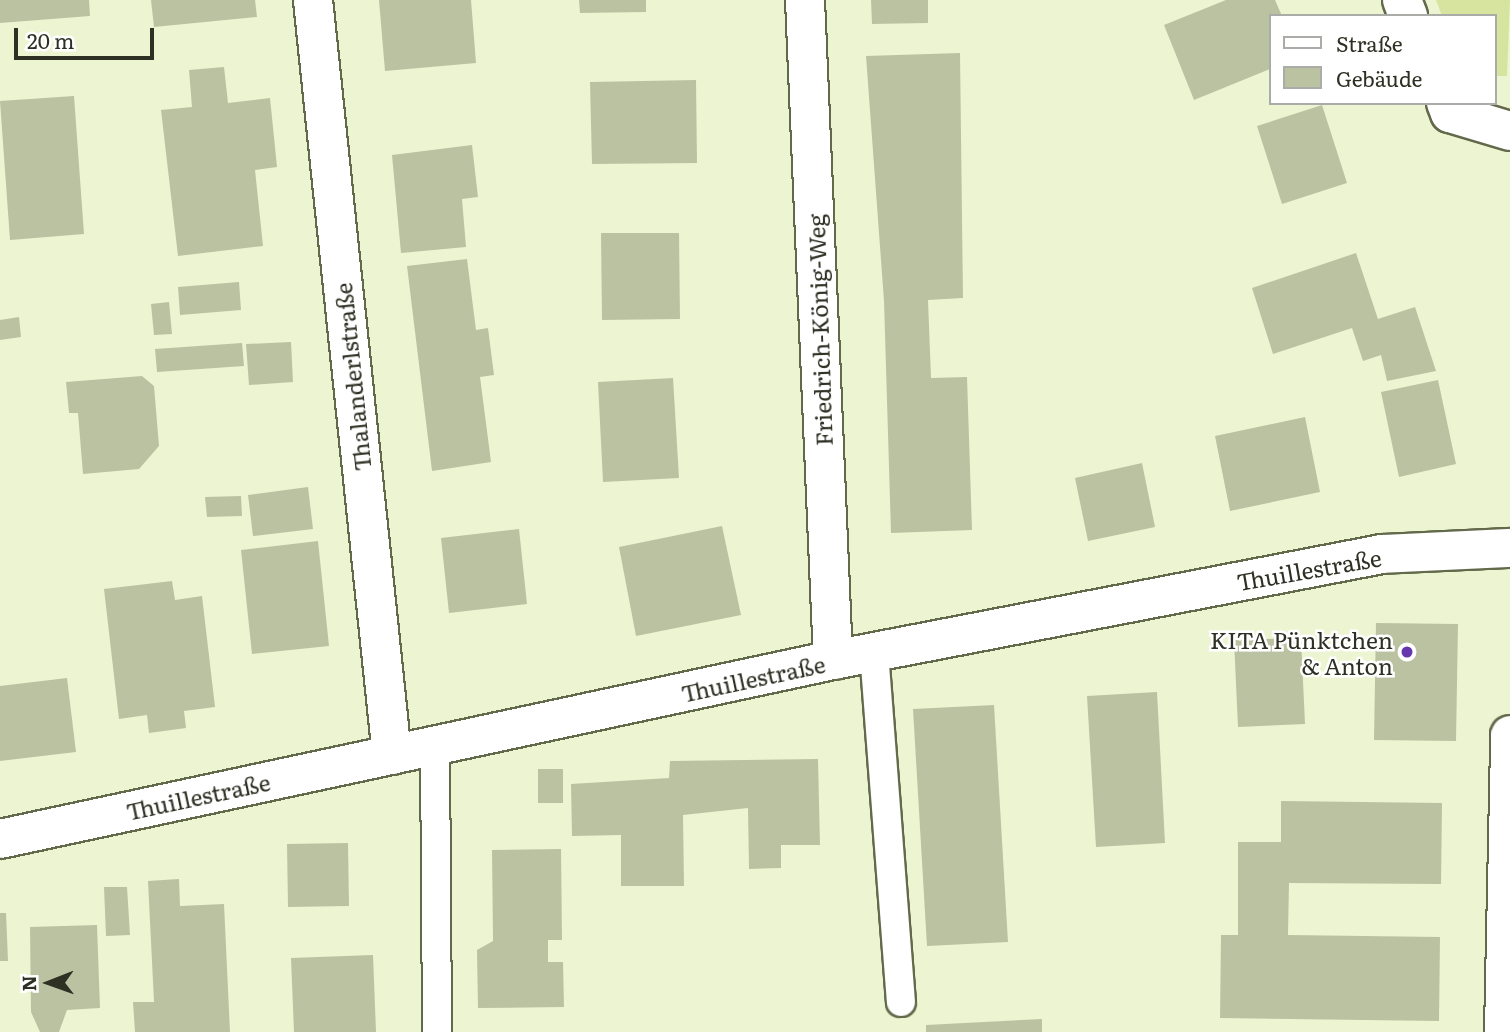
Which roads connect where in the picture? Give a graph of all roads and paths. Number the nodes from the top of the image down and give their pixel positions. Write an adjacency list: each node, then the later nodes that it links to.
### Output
1 (313, 0): 10 (street, Thalanderlstraße)
2 (805, 0): 7 (street, Friedrich-König-Weg)
3 (1447, 105): 4 (street)
4 (1510, 131)
5 (1510, 548): 6 (street, Thuillestraße)
6 (874, 652): 7 (street, Thuillestraße); 13 (lane)
7 (833, 660): 9 (street, Thuillestraße)
8 (1510, 735): 11 (street)
9 (435, 746): 10 (street, Thuillestraße); 14 (lane)
10 (392, 755): 12 (street, Thuillestraße)
11 (1508, 809): 15 (street)
12 (0, 839)
13 (901, 1002)
14 (437, 1032)
15 (1504, 1032)

